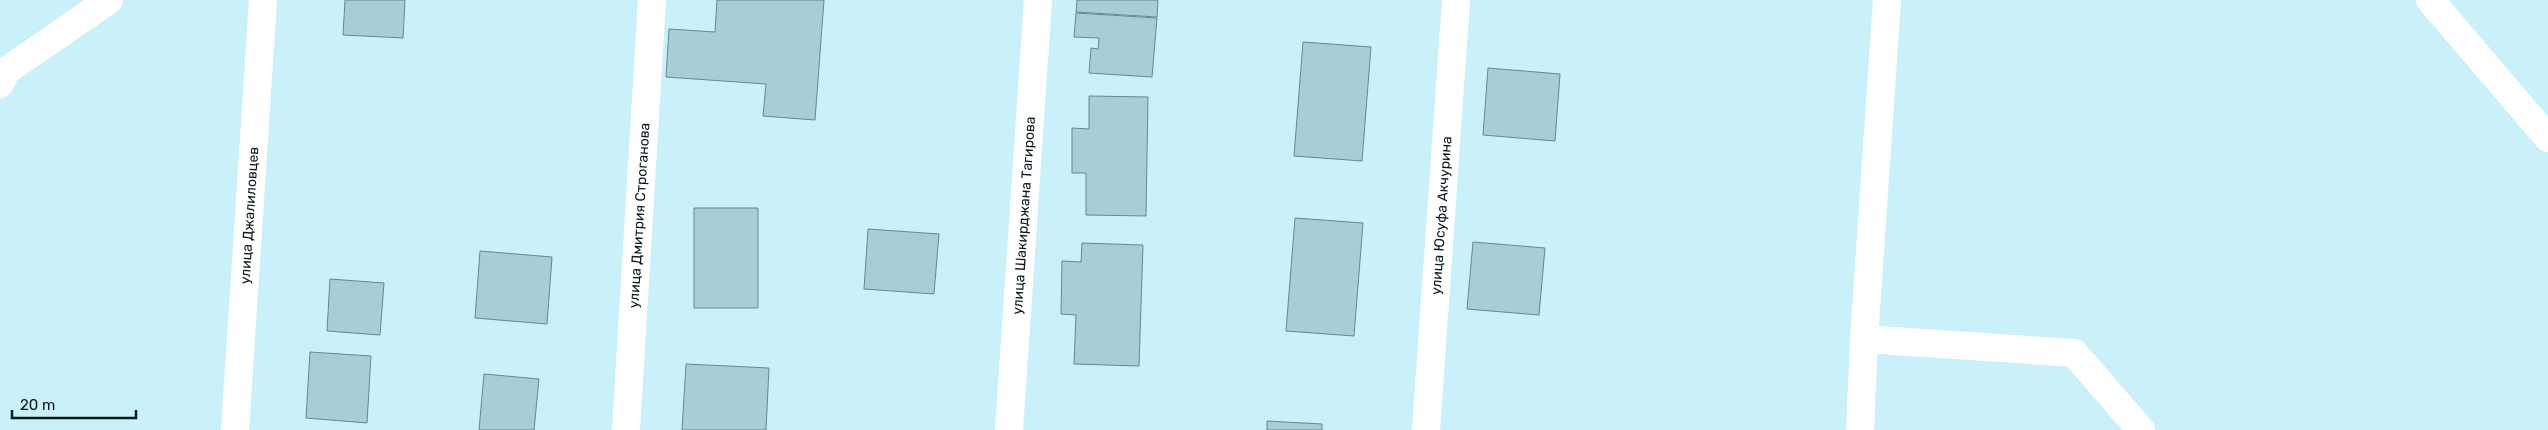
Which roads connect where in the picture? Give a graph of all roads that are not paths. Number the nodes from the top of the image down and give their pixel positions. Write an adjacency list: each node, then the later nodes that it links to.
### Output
1 (109, 0): 8 (street)
2 (263, 0): 11 (street, улица Джалиловцев)
3 (652, 0): 12 (street, улица Дмитрия Строганова)
4 (1038, 0): 13 (street, улица Шакирджана Тагирова)
5 (1456, 0): 14 (street, улица Юсуфа Акчурина)
6 (1887, 0): 10 (street)
7 (2430, 0): 9 (street)
8 (2, 75)
9 (2548, 138)
10 (1864, 339): 15 (street); 16 (street)
11 (234, 430)
12 (626, 430)
13 (1009, 430)
14 (1426, 430)
15 (1860, 430)
16 (2141, 430)

